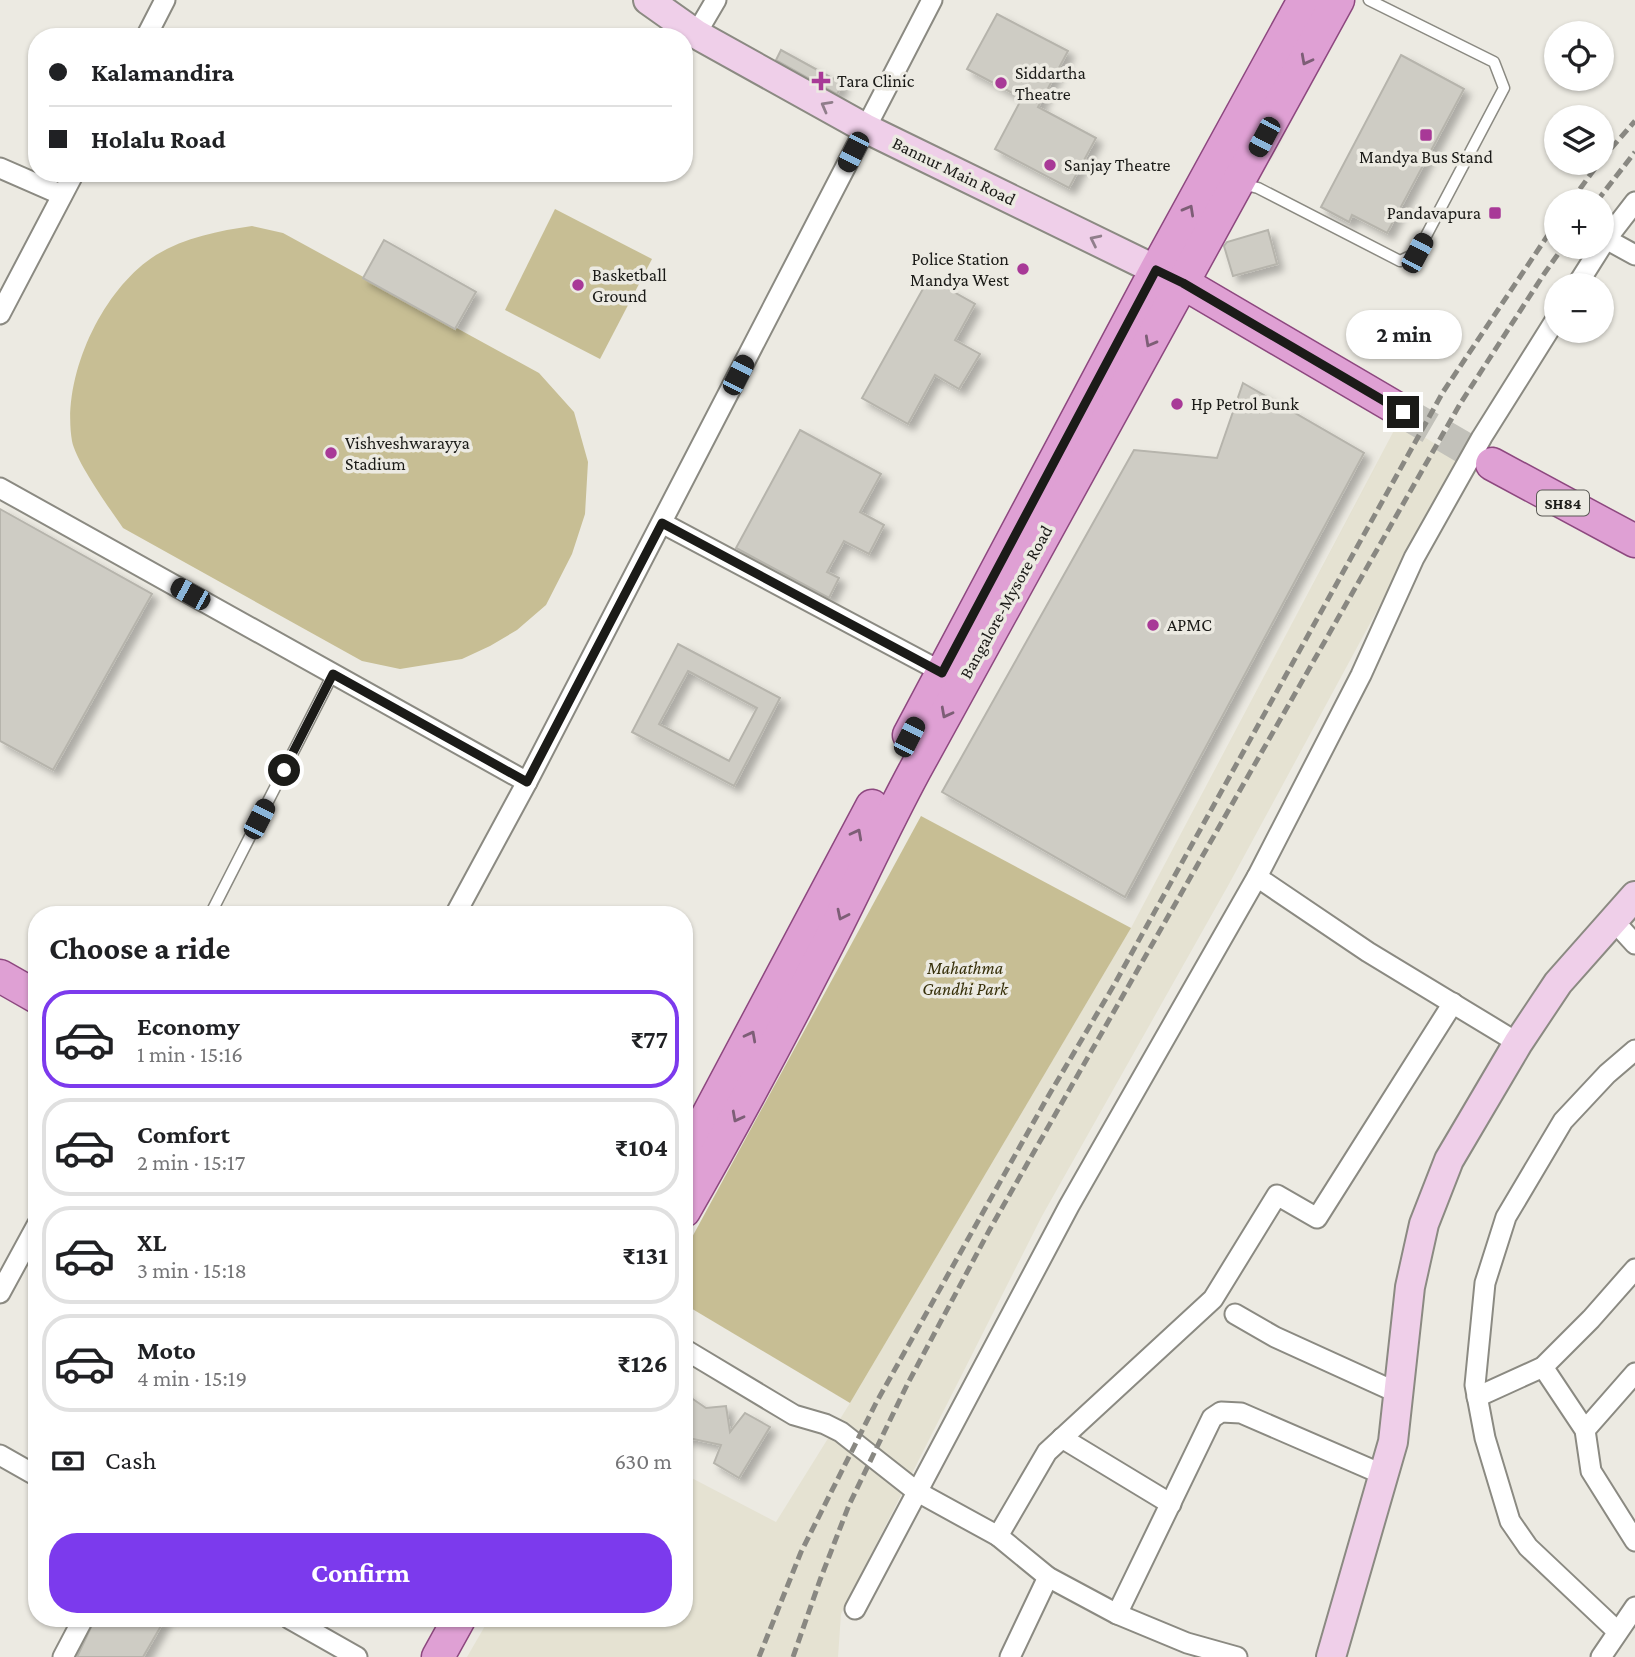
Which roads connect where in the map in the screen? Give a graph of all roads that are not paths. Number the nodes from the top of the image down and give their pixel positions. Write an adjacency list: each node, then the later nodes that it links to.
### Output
1 (166, 0): 8 (street)
2 (648, 0): 9 (street, Bannur Main Road)
3 (716, 0): 11 (street)
4 (932, 0): 12 (street)
5 (1304, 0): 23 (main road, Bangalore-Mysore Road, one-way to 5)
6 (1338, 0): 17 (main road, Bangalore-Mysore Road, one-way to 17)
7 (1368, 0): 17 (lane)
8 (151, 28)
9 (688, 28)
10 (693, 32): 11 (street, Bannur Main Road)
11 (696, 34): 12 (street, Bannur Main Road, one-way to 11)
12 (865, 128): 23 (street, Bannur Main Road, one-way to 12); 29 (street)
13 (0, 167): 14 (street)
14 (28, 180)
15 (33, 182): 18 (street)
16 (69, 182): 18 (street)
17 (1239, 183): 23 (main road, Bangalore-Mysore Road)
18 (62, 195): 24 (street)
19 (1635, 202): 20 (street)
20 (1614, 230)
21 (1614, 248): 22 (street)
22 (1635, 255)
23 (1170, 276): 26 (main road); 31 (main road, Bangalore-Mysore Road); 46 (main road, Bangalore-Mysore Road, one-way to 46)
24 (0, 314)
25 (1544, 338): 34 (street)
26 (1403, 412)
27 (1492, 464): 30 (main road, SH84)
28 (0, 488): 32 (street)
29 (662, 523): 31 (street); 33 (street)
30 (1635, 541)
31 (942, 673): 45 (main road, Bangalore-Mysore Road, one-way to 31)
32 (333, 674): 33 (street); 36 (lane)
33 (527, 782): 37 (street)
34 (1257, 877): 42 (street); 61 (street)
35 (1635, 896): 38 (street)
36 (215, 906)
37 (460, 906)
38 (1613, 920): 39 (street); 43 (street)
39 (1635, 944)
40 (0, 976): 41 (main road)
41 (28, 992)
42 (1453, 1003): 43 (street); 57 (street)
43 (1518, 1043): 54 (street)
44 (1635, 1050): 55 (street)
45 (693, 1143)
46 (693, 1195)
47 (28, 1242): 49 (street)
48 (1635, 1270): 52 (street)
49 (0, 1293)
50 (1235, 1314): 54 (street)
51 (693, 1354): 61 (street)
52 (1543, 1367): 55 (street); 56 (street)
53 (1635, 1373): 56 (street)
54 (1398, 1393): 60 (street)
55 (1477, 1397): 73 (street)
56 (1585, 1430): 64 (street)
57 (1062, 1438): 62 (street); 63 (street)
58 (0, 1455): 59 (street)
59 (28, 1471)
60 (1384, 1475): 62 (street); 81 (street)
61 (916, 1491): 63 (street); 67 (street)
62 (1171, 1504): 68 (street)
63 (998, 1536): 65 (street)
64 (1635, 1541)
65 (1048, 1577): 68 (street); 79 (street)
66 (1635, 1606): 73 (street)
67 (855, 1609)
68 (1118, 1614): 80 (street)
69 (79, 1627): 75 (street)
70 (303, 1627): 76 (street)
71 (432, 1627): 77 (main road)
72 (455, 1627): 78 (main road)
73 (1617, 1631): 74 (street)
74 (1606, 1655)
75 (63, 1657)
76 (357, 1657)
77 (415, 1657)
78 (438, 1657)
79 (1010, 1657)
80 (1237, 1657)
81 (1331, 1657)

